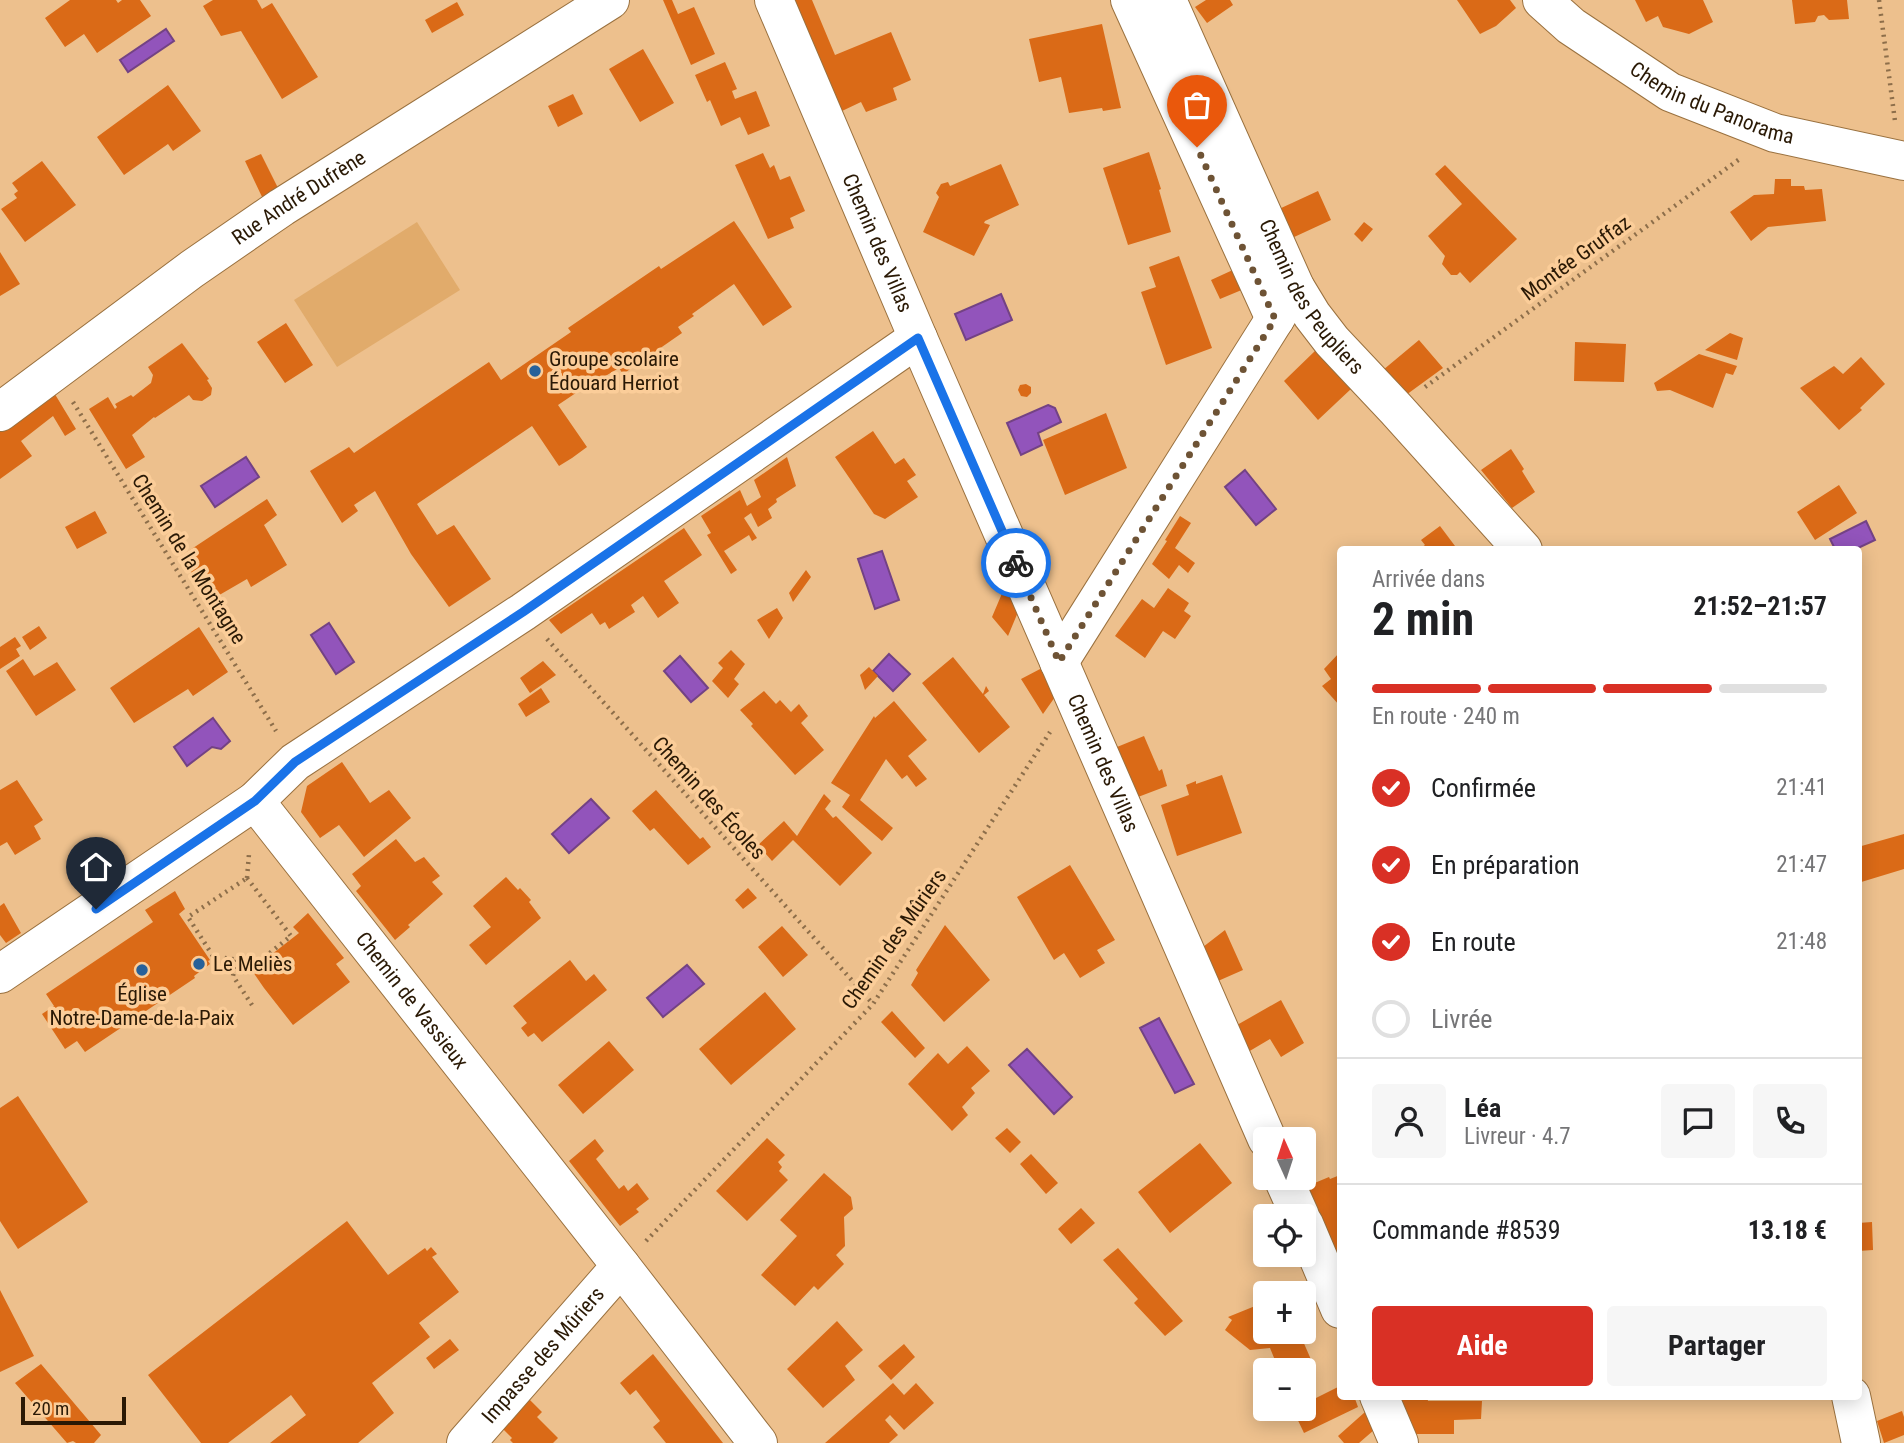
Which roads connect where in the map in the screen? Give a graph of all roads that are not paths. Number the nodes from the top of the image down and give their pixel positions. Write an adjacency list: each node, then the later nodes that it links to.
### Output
1 (610, 0): 10 (street, Rue André Dufrène)
2 (774, 0): 9 (street, Chemin des Villas)
3 (1130, 0): 8 (street)
4 (1167, 0): 7 (street, Chemin des Peupliers)
5 (1542, 0): 6 (street, Chemin du Panorama)
6 (1902, 161)
7 (1295, 287): 8 (street); 11 (street, Chemin des Peupliers)
8 (1275, 319): 12 (street)
9 (918, 338): 12 (street, Chemin des Villas); 13 (street)
10 (0, 412)
11 (1519, 546)
12 (1059, 662): 15 (street, Chemin des Villas)
13 (255, 801): 14 (street); 17 (street, Chemin de Vassieux)
14 (0, 974)
15 (1262, 1127)
16 (1316, 1252): 18 (street)
17 (621, 1266): 21 (street, Impasse des Mûriers); 22 (street, Chemin de Vassieux)
18 (1337, 1302)
19 (1381, 1400): 23 (street)
20 (1851, 1400): 24 (street)
21 (466, 1443)
22 (758, 1443)
23 (1399, 1443)
24 (1861, 1443)

